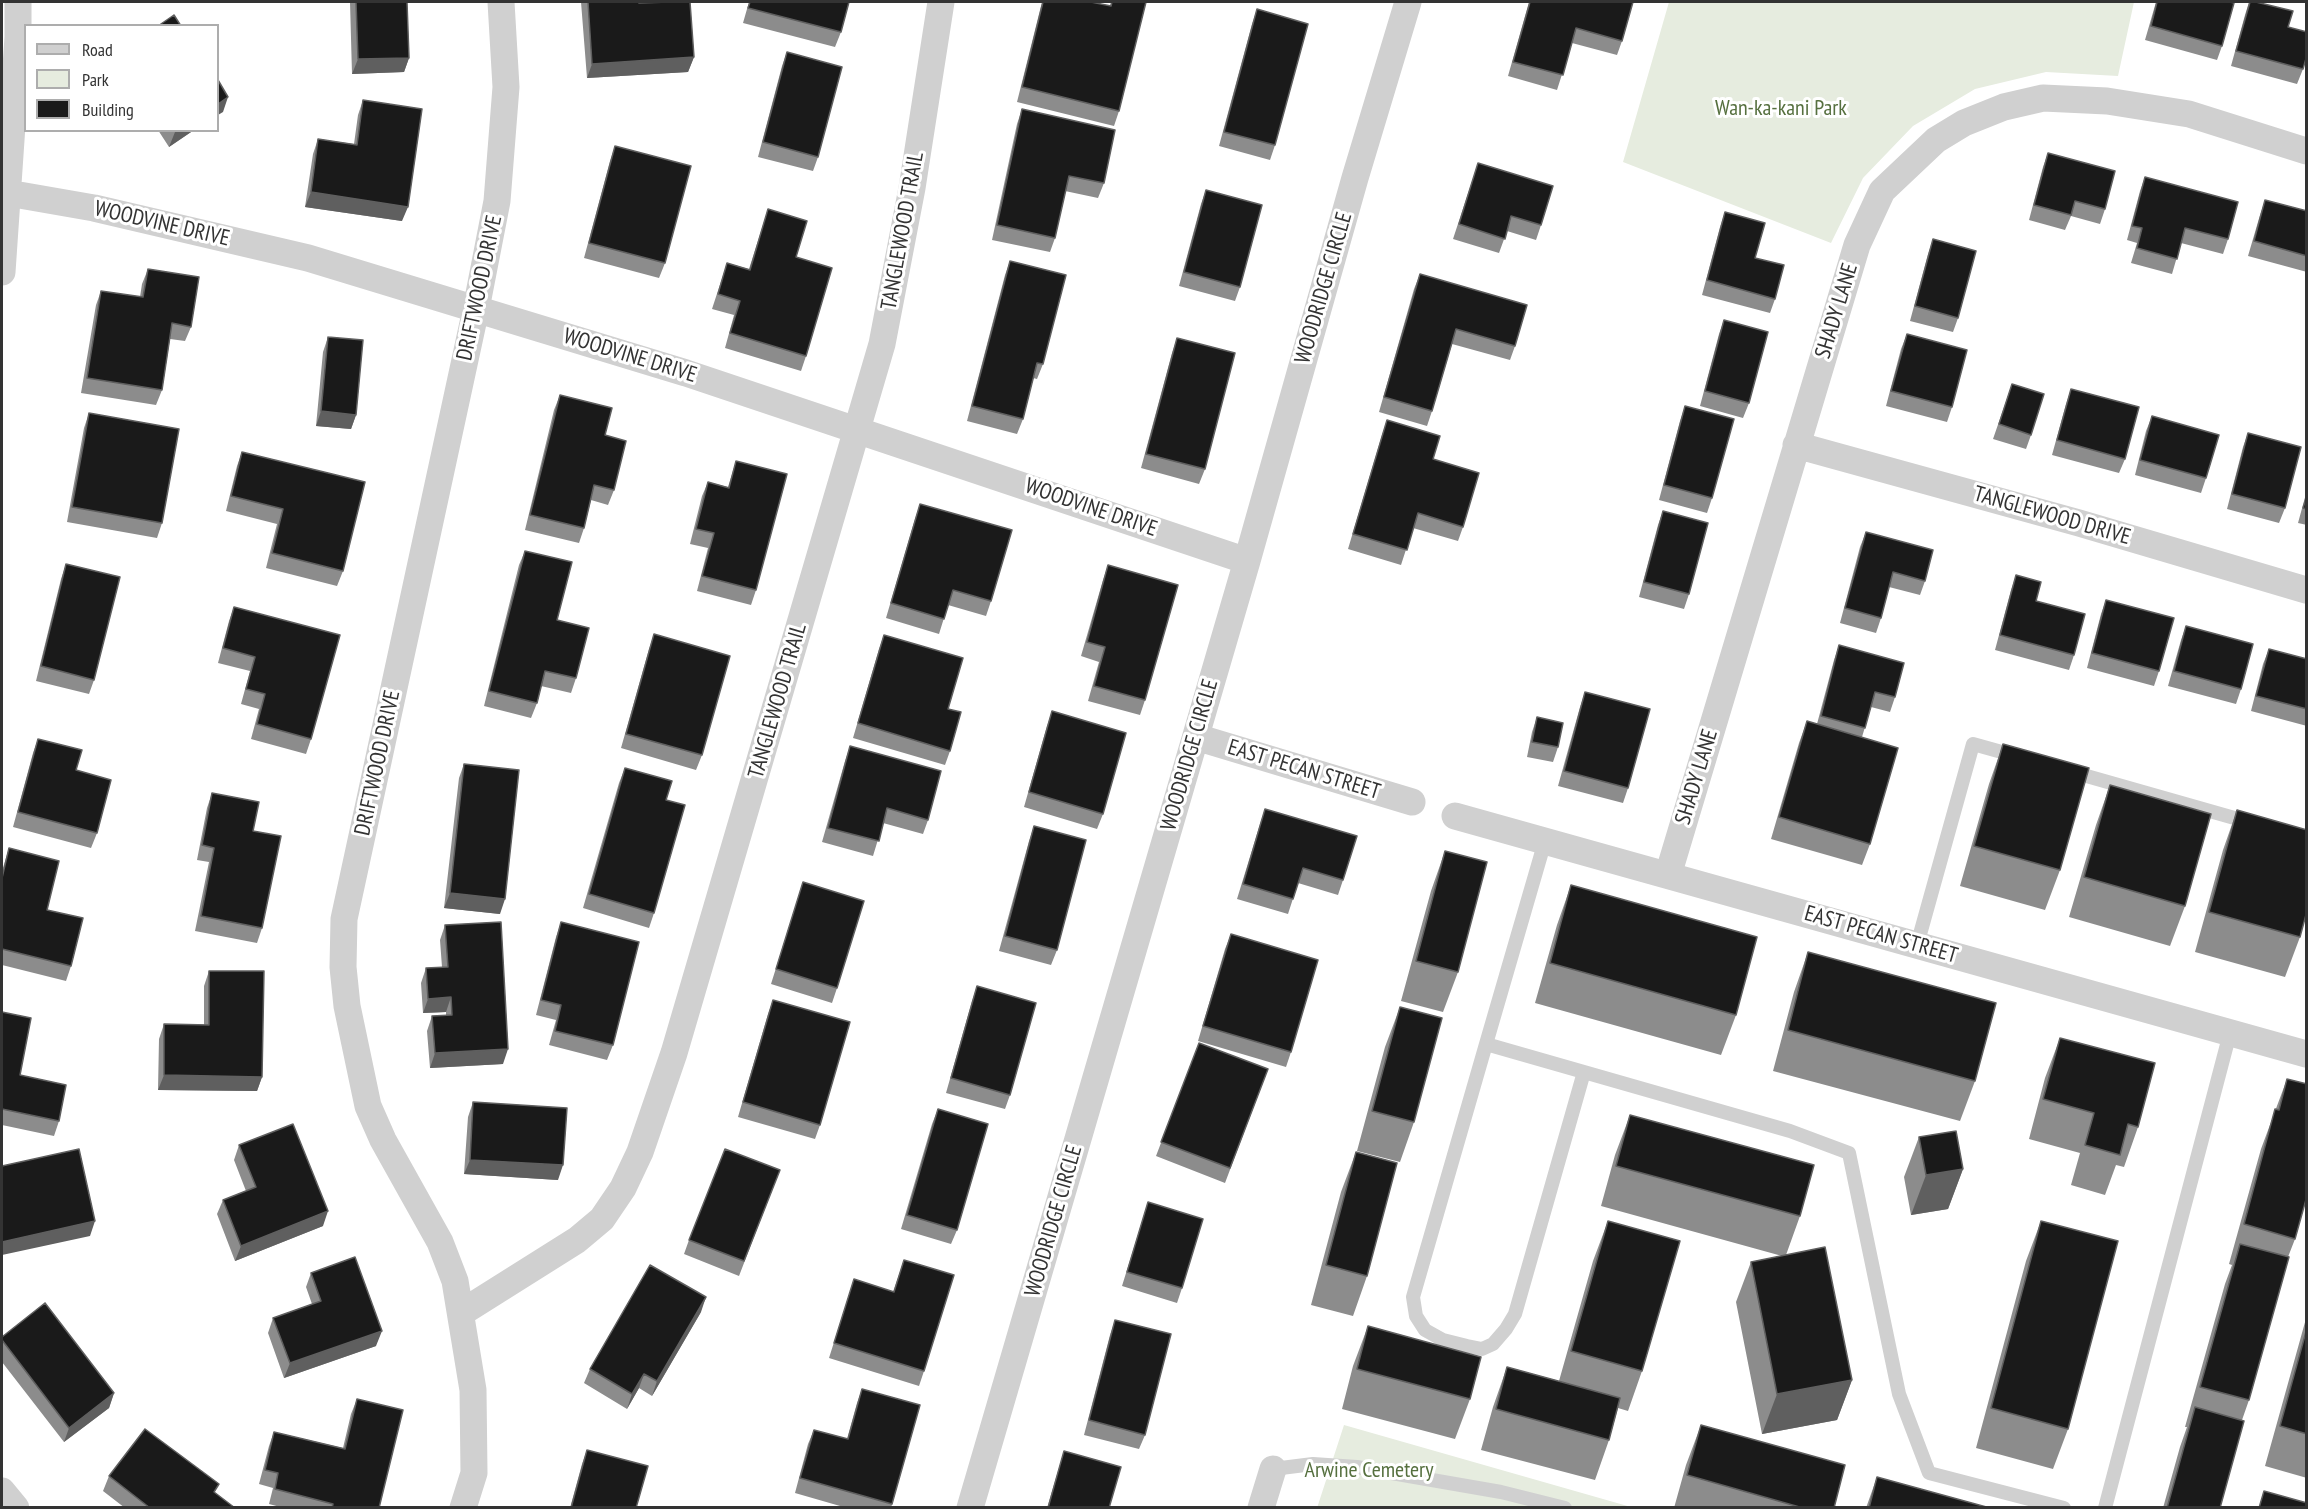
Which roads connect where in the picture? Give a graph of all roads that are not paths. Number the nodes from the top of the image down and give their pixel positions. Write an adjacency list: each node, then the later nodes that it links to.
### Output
1 (18, 2): 6 (street)
2 (501, 2): 8 (street, DRIFTWOOD DRIVE)
3 (940, 2): 9 (street, TANGLEWOOD TRAIL)
4 (1408, 2): 11 (street, WOODRIDGE CIRCLE)
5 (2307, 150): 10 (street, SHADY LANE)
6 (5, 192): 7 (street); 8 (street, WOODVINE DRIVE)
7 (2, 272)
8 (476, 309): 9 (street, WOODVINE DRIVE); 26 (street, DRIFTWOOD DRIVE)
9 (857, 430): 11 (street, WOODVINE DRIVE); 26 (street, TANGLEWOOD TRAIL)
10 (1796, 446): 12 (street, TANGLEWOOD DRIVE); 20 (street, SHADY LANE)
11 (1247, 561): 13 (street, WOODRIDGE CIRCLE)
12 (2307, 590)
13 (1196, 737): 16 (street, EAST PECAN STREET); 31 (street, WOODRIDGE CIRCLE)
14 (2030, 761): 21 (lane)
15 (2053, 767): 18 (lane)
16 (1412, 802)
17 (1455, 816): 19 (street, EAST PECAN STREET)
18 (2260, 825)
19 (1545, 841): 20 (street, EAST PECAN STREET); 23 (lane)
20 (1668, 875): 21 (street, EAST PECAN STREET)
21 (1917, 945): 22 (street, EAST PECAN STREET)
22 (2230, 1033): 24 (street, EAST PECAN STREET); 35 (lane)
23 (1486, 1044): 25 (lane); 25 (lane)
24 (2307, 1054)
25 (1584, 1072): 34 (lane)
26 (461, 1313): 30 (street, DRIFTWOOD DRIVE)
27 (1273, 1469): 32 (street); 33 (lane)
28 (2, 1491): 29 (street)
29 (16, 1508)
30 (463, 1508)
31 (970, 1508)
32 (1261, 1508)
33 (1565, 1508)
34 (2064, 1508)
35 (2105, 1508)

